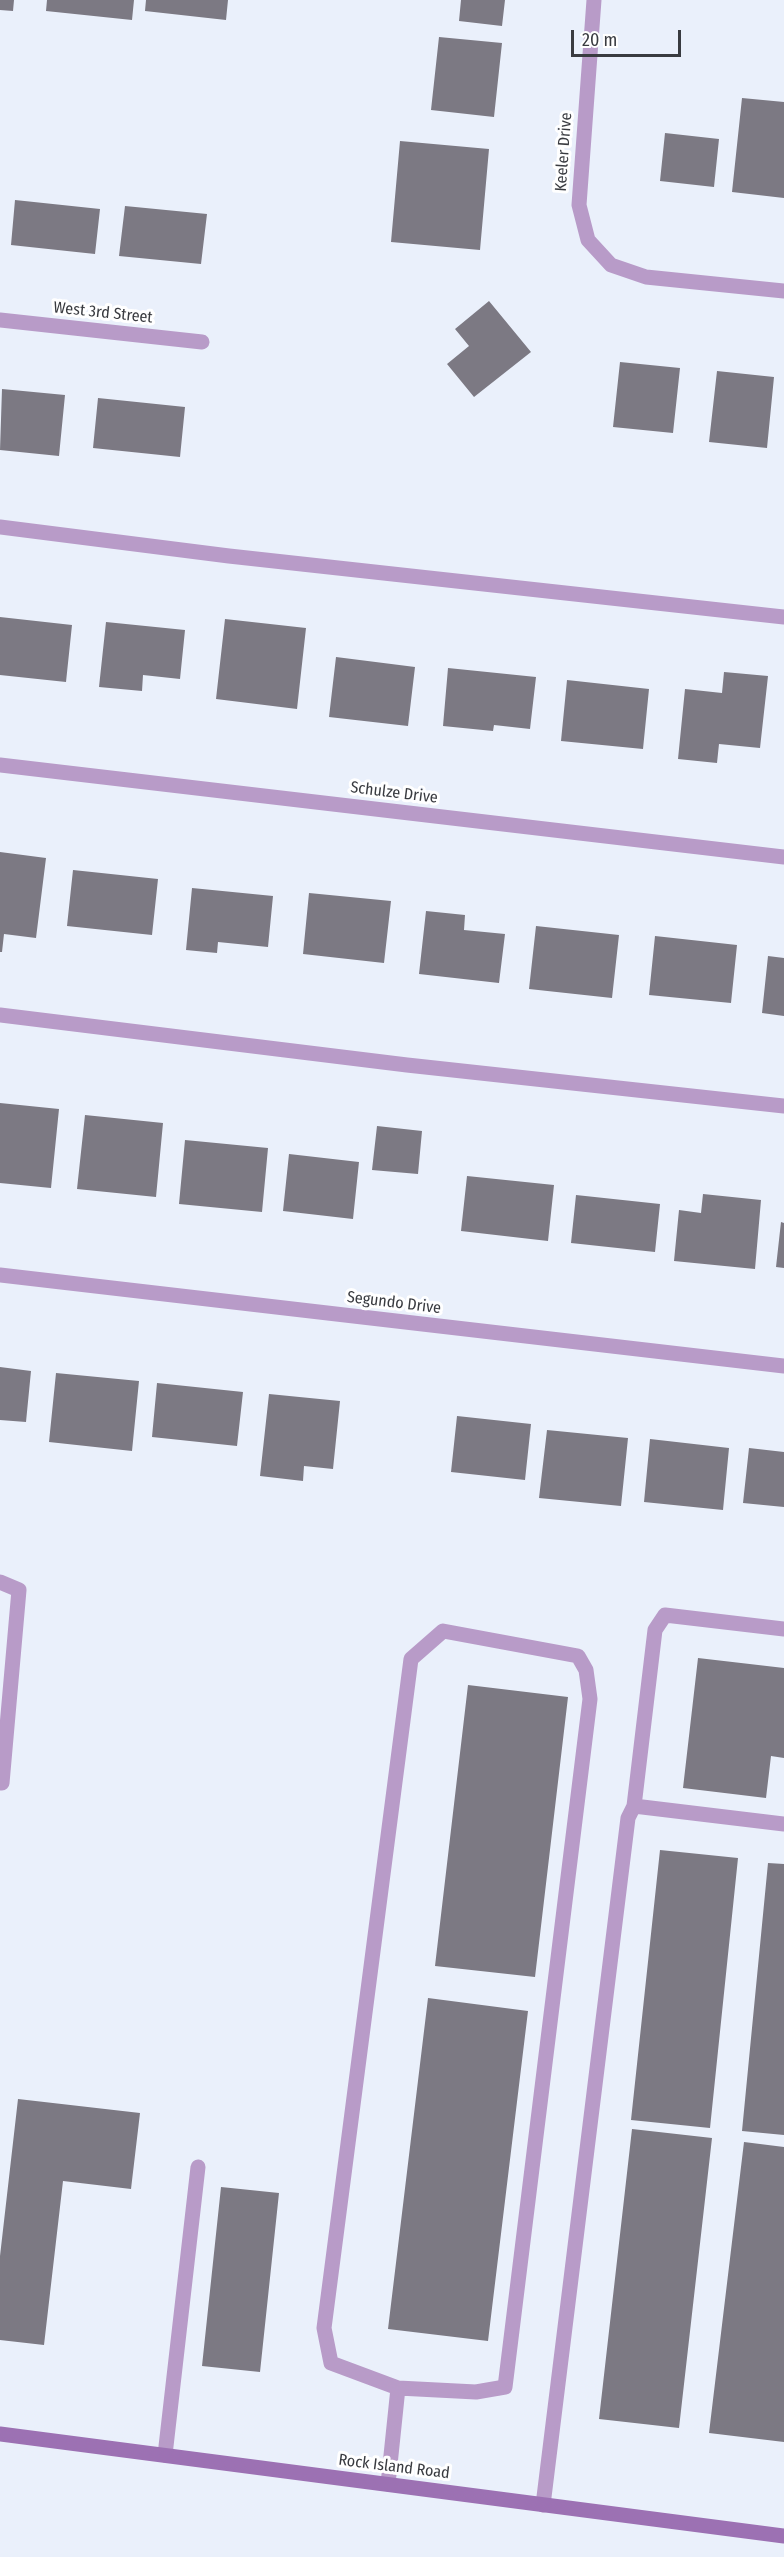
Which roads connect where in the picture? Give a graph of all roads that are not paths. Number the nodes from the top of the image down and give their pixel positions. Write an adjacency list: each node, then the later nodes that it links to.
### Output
1 (594, 0): 2 (street, Keeler Drive)
2 (784, 291)
3 (0, 320): 4 (street, West 3rd Street)
4 (202, 342)
5 (0, 527): 6 (street)
6 (784, 617)
7 (0, 765): 8 (street, Schulze Drive)
8 (784, 857)
9 (0, 1015): 10 (street)
10 (784, 1106)
11 (0, 1275): 12 (street, Segundo Drive)
12 (784, 1366)
13 (0, 1582): 15 (street)
14 (784, 1629): 16 (street)
15 (0, 1783)
16 (634, 1806): 17 (street); 23 (street)
17 (784, 1824)
18 (198, 2166): 21 (street)
19 (398, 2388): 19 (street); 22 (street)
20 (0, 2434): 21 (main road, Rock Island Road)
21 (165, 2455): 22 (main road, Rock Island Road)
22 (388, 2484): 23 (main road, Rock Island Road)
23 (543, 2505): 24 (main road, Rock Island Road)
24 (784, 2536)

